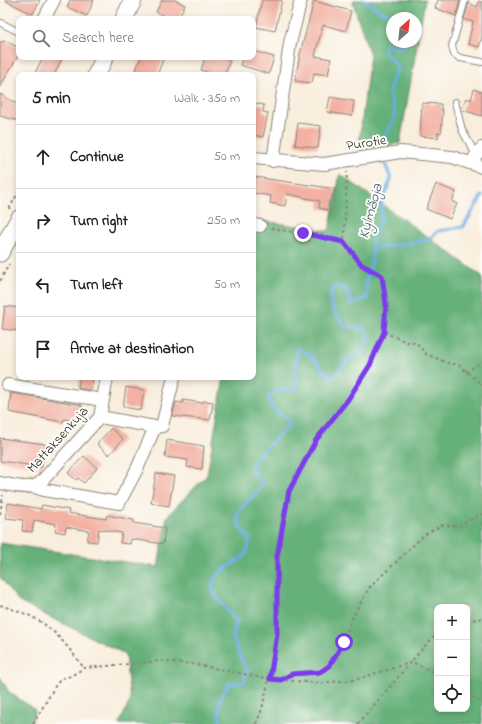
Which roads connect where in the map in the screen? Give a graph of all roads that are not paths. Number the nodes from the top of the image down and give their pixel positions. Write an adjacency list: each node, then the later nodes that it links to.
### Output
1 (54, 0): 5 (street)
2 (133, 0): 6 (main road)
3 (301, 0): 15 (street)
4 (465, 0): 10 (lane)
5 (45, 16)
6 (125, 16)
7 (1, 22): 8 (lane)
8 (16, 30)
9 (104, 60): 11 (main road)
10 (482, 62)
11 (98, 72)
12 (455, 102): 14 (lane)
13 (256, 158): 15 (street, Purotie)
14 (478, 158): 15 (street, Purotie)
15 (273, 161)
16 (16, 224): 17 (main road)
17 (0, 253)
18 (106, 380): 21 (street, Mattaksenkuja)
19 (173, 380): 23 (street)
20 (8, 385): 21 (street, Mattaksenkuja)
21 (103, 400): 22 (street, Mattaksenkuja)
22 (100, 417): 23 (street); 25 (street, Mattaksenkuja)
23 (155, 427): 25 (street)
24 (2, 484): 25 (street, Mattaksenkuja)
25 (35, 487)

